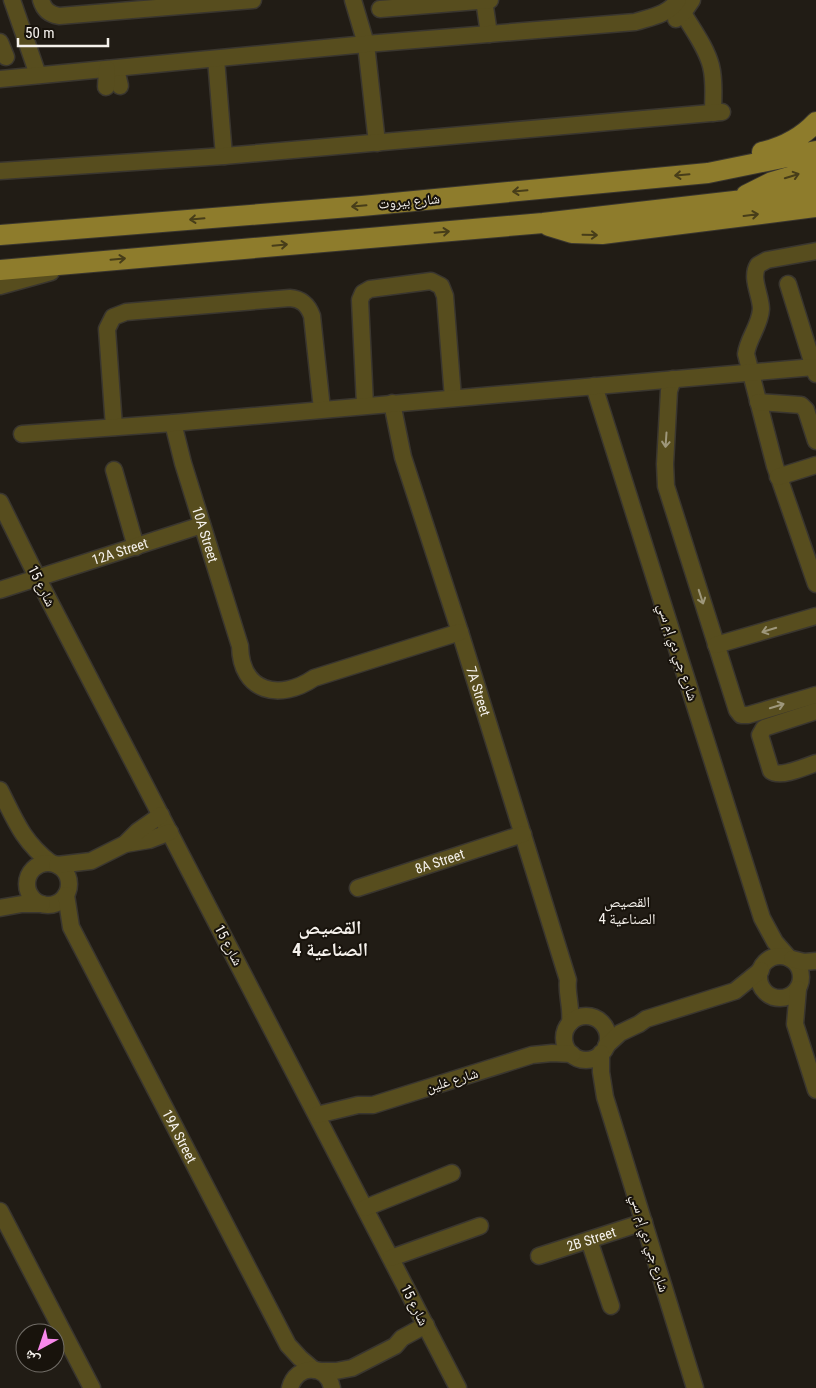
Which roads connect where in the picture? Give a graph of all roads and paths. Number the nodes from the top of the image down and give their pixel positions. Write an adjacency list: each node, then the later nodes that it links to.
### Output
1 (12, 0): 14 (street)
2 (41, 0): 7 (street)
3 (253, 0): 7 (street)
4 (353, 0): 12 (street)
5 (484, 0): 6 (street); 8 (street); 11 (street)
6 (490, 0)
7 (189, 3)
8 (423, 3): 10 (street)
9 (684, 4): 11 (street); 17 (street)
10 (380, 8)
11 (489, 34): 12 (street)
12 (366, 44): 13 (street); 17 (street)
13 (216, 59): 14 (street); 19 (street)
14 (38, 75): 15 (street)
15 (0, 79)
16 (816, 122): 22 (main road)
17 (377, 143): 19 (street)
18 (816, 151): 22 (main road, شارع بيروت)
19 (224, 156): 21 (street)
20 (816, 169): 24 (main road, one-way to 20)
21 (0, 171)
22 (708, 173): 28 (main road, شارع بيروت, one-way to 28)
23 (816, 188): 24 (main road)
24 (738, 200): 26 (main road)
25 (816, 208): 26 (main road, one-way to 25)
26 (543, 223): 31 (main road, one-way to 26)
27 (0, 225): 28 (street)
28 (46, 231): 29 (main road, شارع بيروت)
29 (0, 235)
30 (816, 251): 36 (street)
31 (89, 262): 32 (main road); 34 (street)
32 (0, 270)
33 (788, 284): 35 (street)
34 (0, 286)
35 (815, 370): 36 (street)
36 (750, 373): 37 (street); 40 (street)
37 (673, 379): 38 (street); 59 (street, one-way to 59)
38 (594, 386): 39 (street); 76 (street, شارع جي دي إم سي)
39 (453, 398): 41 (street); 42 (street)
40 (758, 402): 47 (street); 50 (street)
41 (392, 403): 42 (street); 58 (street, 7A Street)
42 (365, 405): 43 (street)
43 (322, 409): 44 (street); 45 (street)
44 (173, 423): 45 (street); 52 (street, 10A Street)
45 (114, 427): 46 (street)
46 (22, 434)
47 (816, 441)
48 (816, 465): 50 (street)
49 (114, 470): 53 (street)
50 (778, 477): 55 (street)
51 (0, 502): 54 (street, شارع 15)
52 (202, 525): 53 (street, 12A Street); 58 (street, 10A Street)
53 (136, 547): 54 (street, 12A Street)
54 (38, 579): 56 (street, 12A Street); 64 (street, شارع 15)
55 (816, 584)
56 (0, 590)
57 (816, 616): 59 (street, one-way to 59)
58 (460, 632): 66 (street, 7A Street)
59 (716, 645): 60 (street, one-way to 60)
60 (816, 695)
61 (816, 712): 62 (street)
62 (816, 764)
63 (0, 790): 67 (street)
64 (161, 815): 65 (street, شارع 15); 68 (street)
65 (170, 832): 68 (street); 95 (street, شارع 15)
66 (523, 834): 72 (street, 8A Street); 82 (street, 7A Street)
67 (25, 838): 70 (street); 71 (street)
68 (125, 844): 69 (street)
69 (91, 861): 70 (street); 73 (street)
70 (54, 864): 71 (street); 73 (street)
71 (29, 876): 74 (street); 75 (street)
72 (358, 888)
73 (67, 892): 74 (street); 77 (street)
74 (44, 904): 75 (street); 77 (street)
75 (1, 908)
76 (762, 918): 78 (street, شارع جي دي إم سي); 80 (street, شارع جي دي إم سي)
77 (71, 927): 106 (street, 19A Street)
78 (790, 958): 79 (street, شارع غلين); 80 (street, شارع غلين); 83 (street)
79 (816, 961)
80 (762, 967): 84 (street, شارع غلين); 85 (street)
81 (816, 971): 83 (street, شارع غلين)
82 (568, 980): 86 (street); 89 (street)
83 (799, 987): 85 (street, شارع غلين); 88 (street)
84 (735, 991): 85 (street, شارع غلين); 87 (street, شارع غلين)
85 (771, 995): 88 (street)
86 (595, 1019): 87 (street, شارع غلين); 89 (street, شارع غلين); 90 (street)
87 (646, 1019): 90 (street, شارع غلين)
88 (795, 1024): 93 (street)
89 (568, 1027): 91 (street, شارع غلين); 92 (street)
90 (604, 1050): 92 (street, شارع غلين); 94 (street, شارع جي دي إم سي)
91 (532, 1055): 92 (street, شارع غلين); 95 (street, شارع غلين)
92 (575, 1056): 94 (street, شارع جي دي إم سي)
93 (816, 1090)
94 (605, 1097): 99 (street, شارع جي دي إم سي)
95 (320, 1121): 97 (street, شارع 15)
96 (452, 1173): 97 (street)
97 (365, 1208): 103 (street, شارع 15)
98 (0, 1211): 110 (street)
99 (644, 1222): 101 (street, 2B Street); 114 (street, شارع جي دي إم سي)
100 (480, 1226): 103 (street)
101 (589, 1240): 102 (street, 2B Street); 104 (street)
102 (540, 1256)
103 (391, 1258): 105 (street, شارع 15)
104 (610, 1306)
105 (428, 1330): 107 (street); 113 (street, شارع 15)
106 (288, 1345): 108 (street, 19A Street); 109 (street, 19A Street)
107 (352, 1368): 108 (street); 112 (street)
108 (317, 1370): 109 (street); 111 (street, 19A Street)
109 (291, 1385)
110 (92, 1388)
111 (332, 1388)
112 (337, 1388)
113 (458, 1388)
114 (695, 1388)

